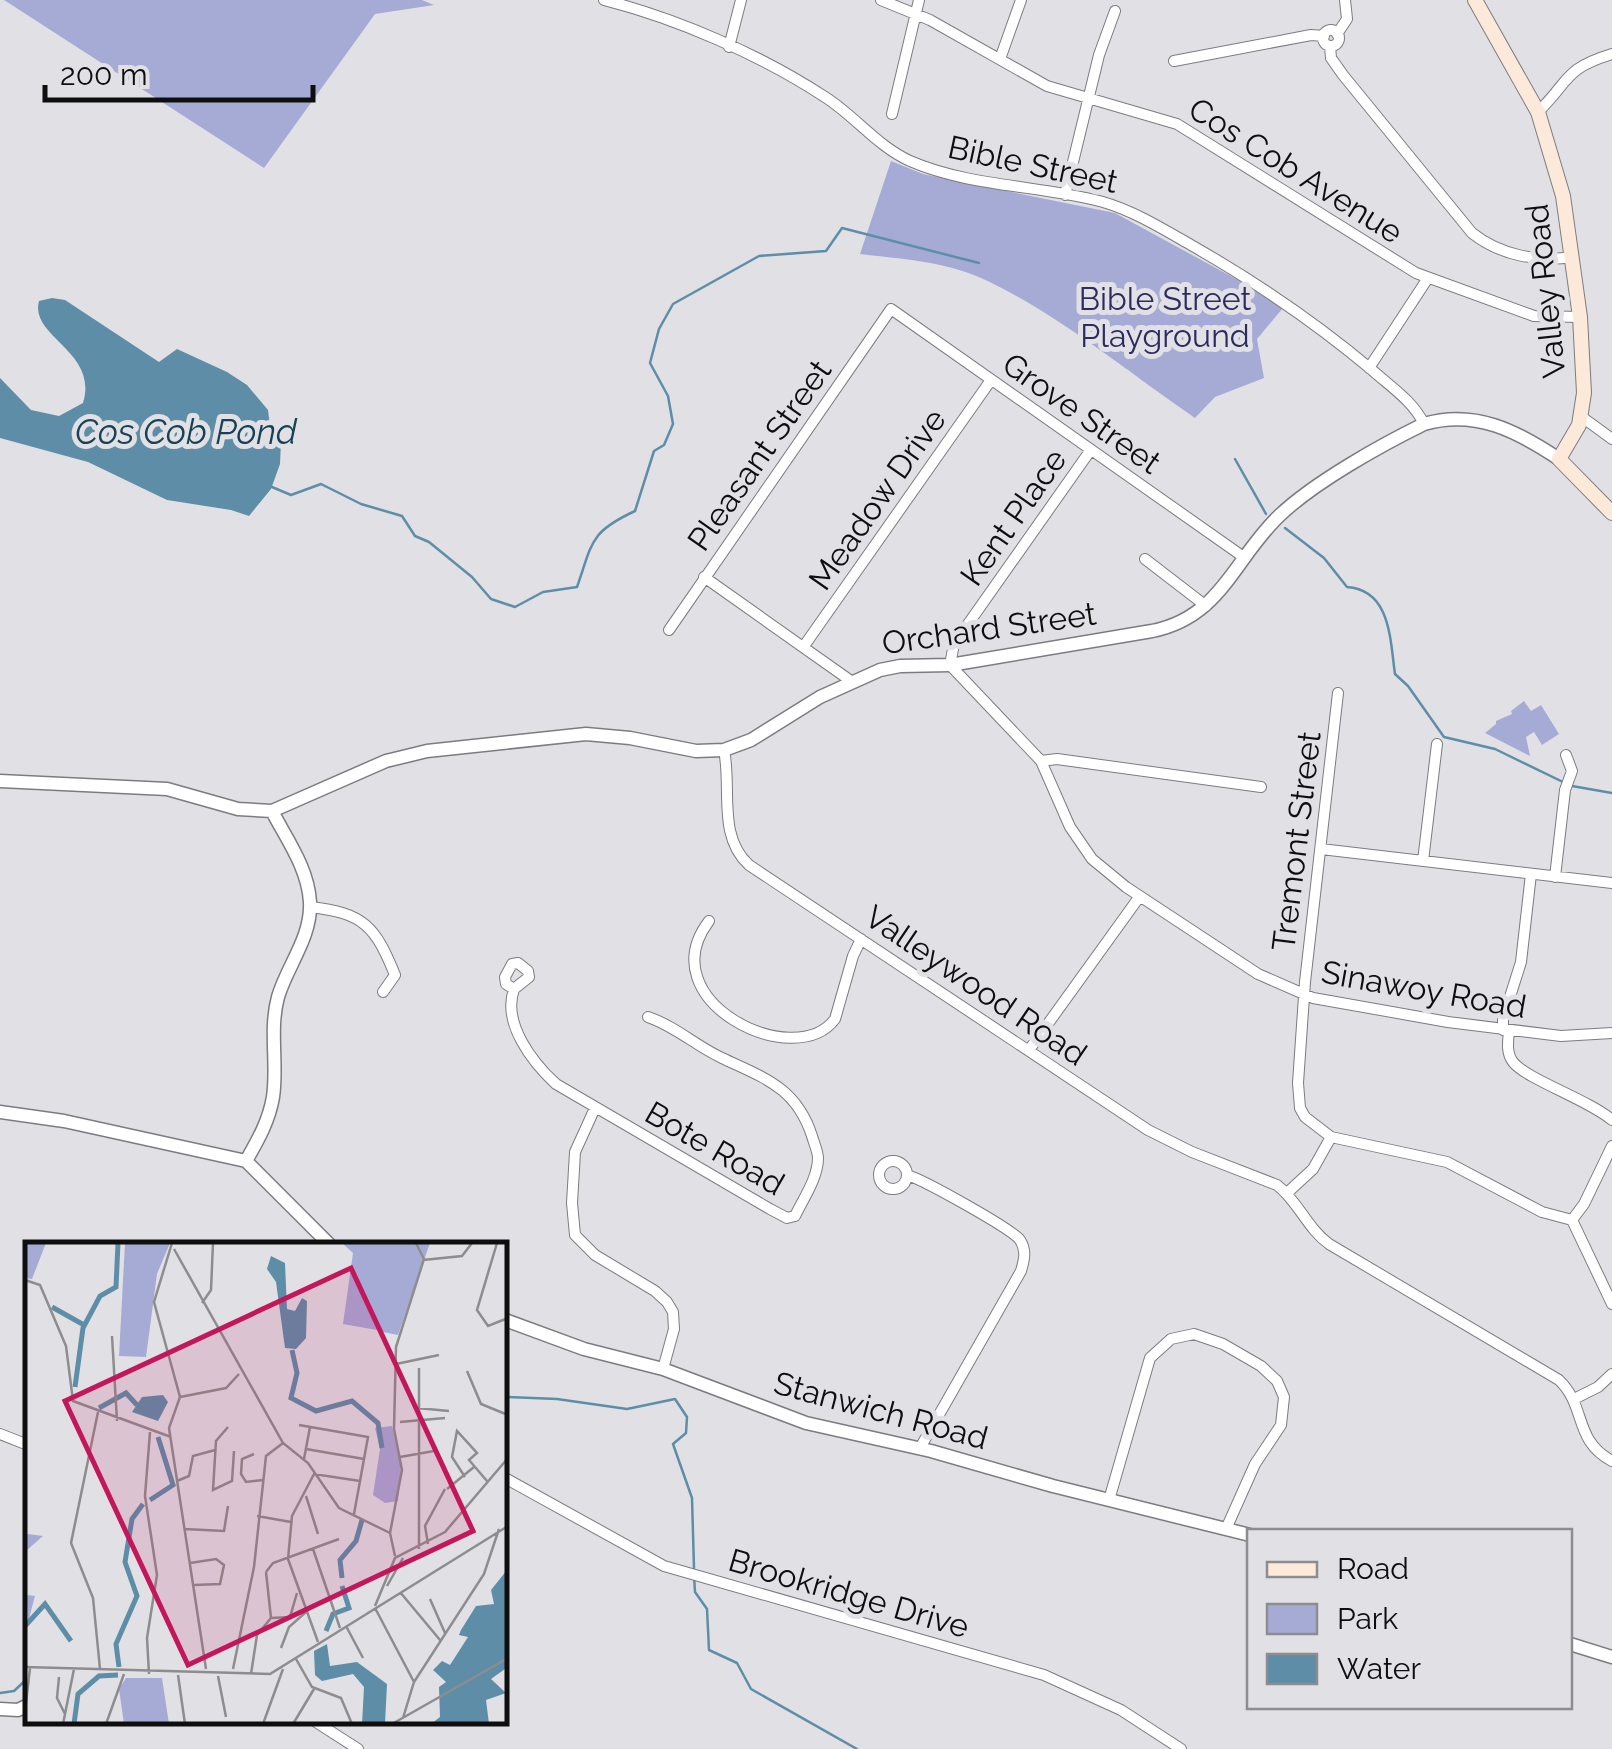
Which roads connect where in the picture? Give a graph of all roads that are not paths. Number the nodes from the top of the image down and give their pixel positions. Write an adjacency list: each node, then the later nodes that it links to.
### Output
1 (604, 0): 11 (street, Bible Street)
2 (741, 0): 11 (street)
3 (881, 0): 9 (street, Cos Cob Avenue)
4 (920, 0): 9 (street)
5 (1021, 0): 13 (street)
6 (1345, 0): 10 (street)
7 (1475, 0): 16 (main road, Valley Road)
8 (1115, 11): 15 (street)
9 (916, 13): 13 (street, Cos Cob Avenue); 17 (street)
10 (1327, 41): 14 (street); 19 (street)
11 (729, 47): 18 (street, Bible Street)
12 (1612, 54): 16 (street)
13 (1000, 59): 15 (street, Cos Cob Avenue)
14 (1174, 61)
15 (1088, 98): 18 (street); 20 (street, Cos Cob Avenue)
16 (1538, 112): 19 (main road, Valley Road)
17 (892, 114)
18 (1065, 194): 23 (street, Bible Street)
19 (1573, 256): 22 (main road, Valley Road)
20 (1428, 278): 22 (street, Cos Cob Avenue); 23 (street)
21 (891, 309): 24 (street, Grove Street); 33 (street, Pleasant Street)
22 (1580, 317): 25 (main road, Valley Road)
23 (1369, 368): 26 (street, Bible Street)
24 (991, 380): 28 (street, Grove Street); 36 (street, Meadow Drive)
25 (1582, 417): 27 (street, Valley Road); 29 (main road, Valley Road)
26 (1424, 424): 29 (street, Orchard Street); 31 (street, Orchard Street)
27 (1612, 439)
28 (1090, 451): 31 (street, Grove Street); 37 (street, Kent Place)
29 (1559, 458): 30 (main road, Orchard Street)
30 (1612, 513)
31 (1245, 558): 34 (street, Orchard Street)
32 (1145, 559): 34 (street)
33 (704, 578): 35 (street, Pleasant Street); 36 (street)
34 (1206, 606): 37 (street, Orchard Street)
35 (668, 630)
36 (804, 646): 38 (street)
37 (950, 666): 38 (street, Orchard Street); 43 (street, Sinawoy Road)
38 (851, 682): 41 (street, Orchard Street)
39 (1338, 693): 47 (street, Tremont Street)
40 (1437, 744): 48 (street)
41 (724, 750): 46 (street, Orchard Street); 55 (street, Valleywood Road)
42 (1566, 755): 50 (street)
43 (1041, 762): 45 (street); 52 (street, Sinawoy Road)
44 (0, 782): 46 (street)
45 (1260, 787)
46 (272, 810): 53 (street)
47 (1321, 849): 48 (street); 58 (street, Tremont Street)
48 (1422, 861): 49 (street)
49 (1532, 874): 50 (street); 60 (street)
50 (1555, 877): 51 (street)
51 (1612, 884)
52 (1140, 896): 58 (street, Sinawoy Road); 62 (street)
53 (310, 906): 57 (street); 68 (street)
54 (710, 922): 55 (street)
55 (862, 939): 62 (street, Valleywood Road)
56 (514, 989): 63 (street, Bote Road)
57 (383, 992)
58 (1305, 995): 60 (street, Sinawoy Road); 66 (street, Tremont Street)
59 (648, 1017): 63 (street, Bote Road)
60 (1506, 1030): 61 (street, Sinawoy Road); 65 (street)
61 (1612, 1033)
62 (1029, 1050): 70 (street, Valleywood Road)
63 (595, 1108): 75 (street)
64 (0, 1112): 68 (street)
65 (1612, 1120)
66 (1331, 1137): 70 (street); 71 (street)
67 (1612, 1146): 71 (street)
68 (246, 1161): 72 (street)
69 (907, 1175): 80 (street)
70 (1287, 1193): 77 (street, Valleywood Road)
71 (1572, 1220): 73 (street)
72 (327, 1242)
73 (1612, 1304)
74 (508, 1321): 75 (street, Stanwich Road)
75 (662, 1369): 80 (street, Stanwich Road)
76 (1612, 1374): 77 (street)
77 (1574, 1400): 81 (street, Valleywood Road)
78 (0, 1434): 79 (street)
79 (25, 1445)
80 (920, 1448): 83 (street, Stanwich Road)
81 (1612, 1461)
82 (508, 1480): 92 (street, Brookridge Drive)
83 (1108, 1500): 84 (street, Stanwich Road); 84 (street)
84 (1226, 1528): 85 (street, Stanwich Road)
85 (1247, 1534)
86 (1572, 1645): 87 (street)
87 (1612, 1657)
88 (25, 1706): 89 (street)
89 (0, 1709)
90 (319, 1724): 91 (street)
91 (358, 1749)
92 (1181, 1749)

